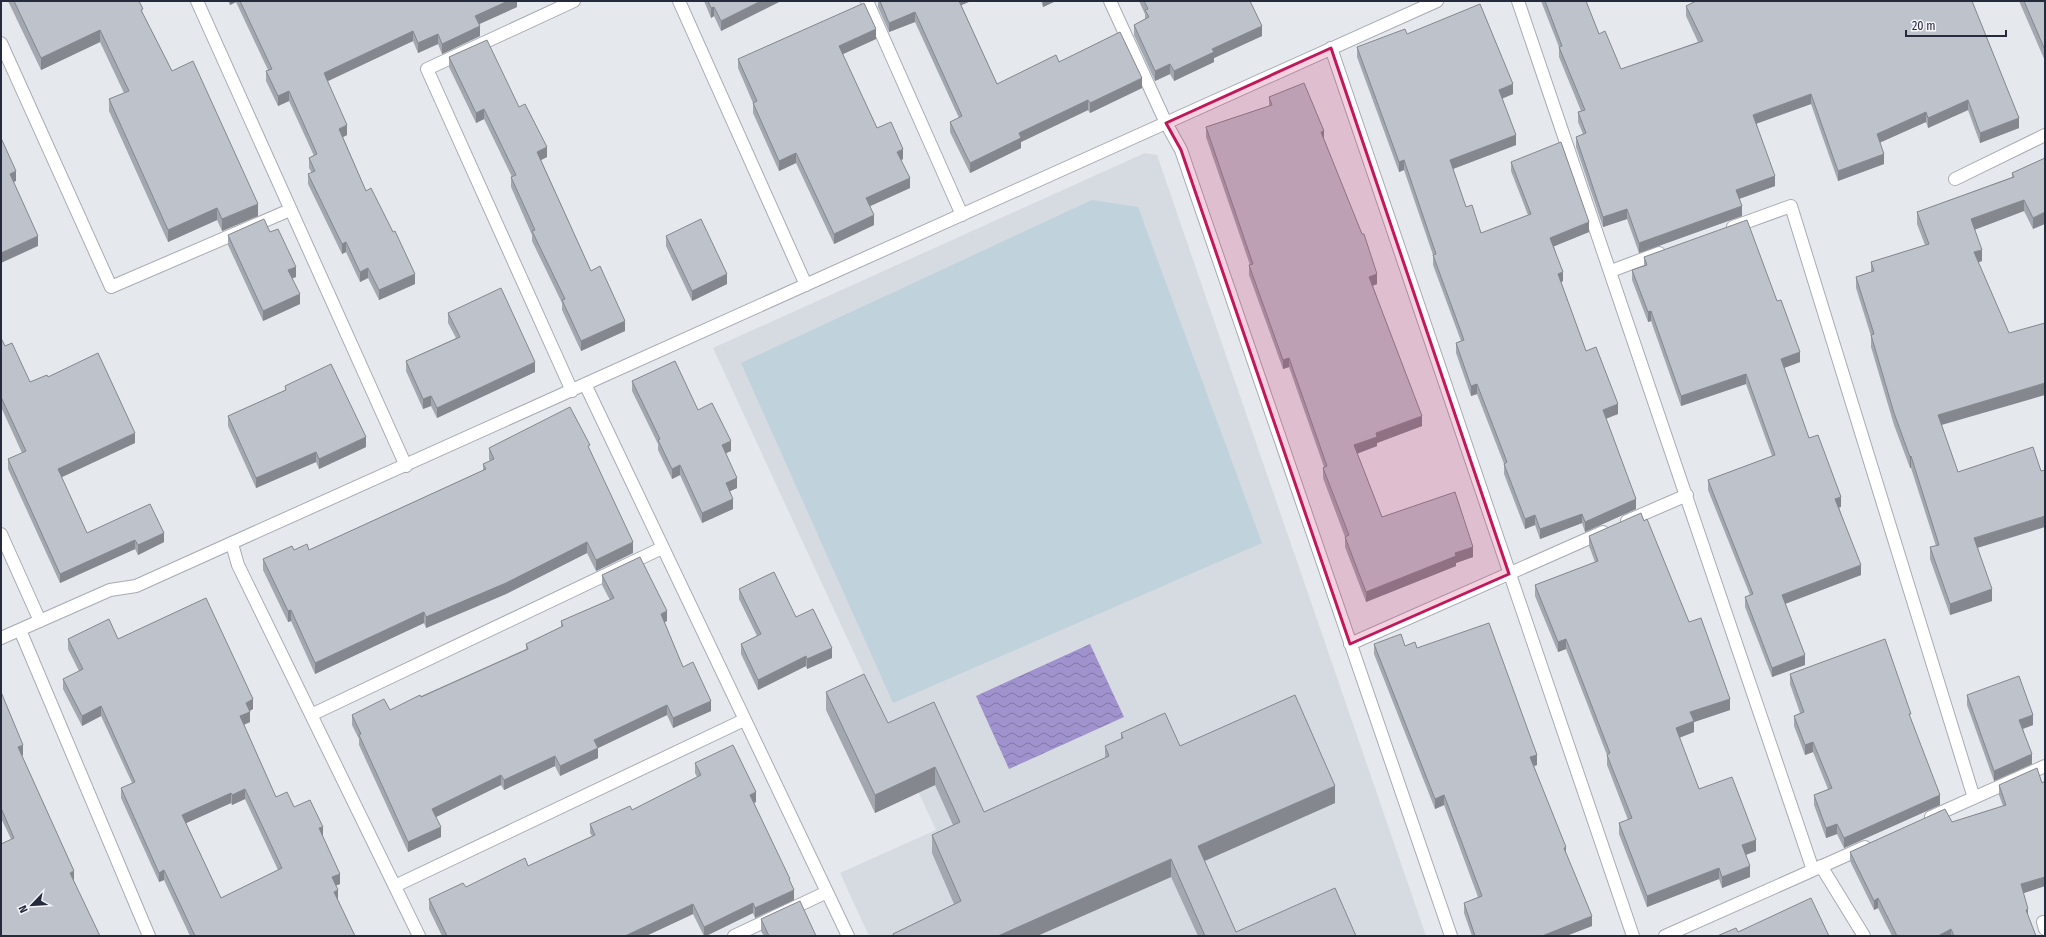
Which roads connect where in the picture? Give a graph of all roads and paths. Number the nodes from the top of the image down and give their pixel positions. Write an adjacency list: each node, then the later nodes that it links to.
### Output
1 (197, 1): 13 (street)
2 (574, 1): 20 (street)
3 (678, 1): 18 (street)
4 (867, 1): 14 (street)
5 (1110, 1): 10 (street)
6 (1437, 1): 9 (street)
7 (1518, 1): 17 (street)
8 (1, 43): 13 (street)
9 (1331, 48): 10 (street); 26 (street)
10 (1166, 123): 14 (street); 30 (street)
11 (2045, 135): 12 (street)
12 (1955, 179)
13 (290, 210): 21 (street)
14 (962, 215): 18 (street)
15 (1724, 230): 34 (street)
16 (1671, 249): 17 (street)
17 (1611, 271): 22 (street)
18 (806, 285): 19 (street)
19 (585, 384): 20 (street); 25 (street)
20 (572, 391): 21 (street)
21 (406, 466): 24 (street)
22 (1687, 495): 26 (street); 37 (street)
23 (1, 534): 27 (street)
24 (232, 544): 27 (street); 31 (street)
25 (662, 548): 31 (street); 32 (street)
26 (1509, 574): 30 (street); 45 (street)
27 (40, 621): 28 (street)
28 (20, 630): 29 (street); 40 (street)
29 (1, 638)
30 (1350, 644): 44 (street)
31 (311, 715): 38 (street)
32 (744, 720): 38 (street); 39 (street)
33 (2045, 766): 34 (street)
34 (1974, 798): 35 (street)
35 (1923, 821)
36 (1879, 840): 37 (street)
37 (1817, 868): 46 (street); 47 (street)
38 (395, 886): 41 (street)
39 (827, 892): 42 (street); 43 (street)
40 (149, 936)
41 (419, 936)
42 (734, 936)
43 (848, 936)
44 (1451, 936)
45 (1633, 936)
46 (1665, 936)
47 (1864, 936)

